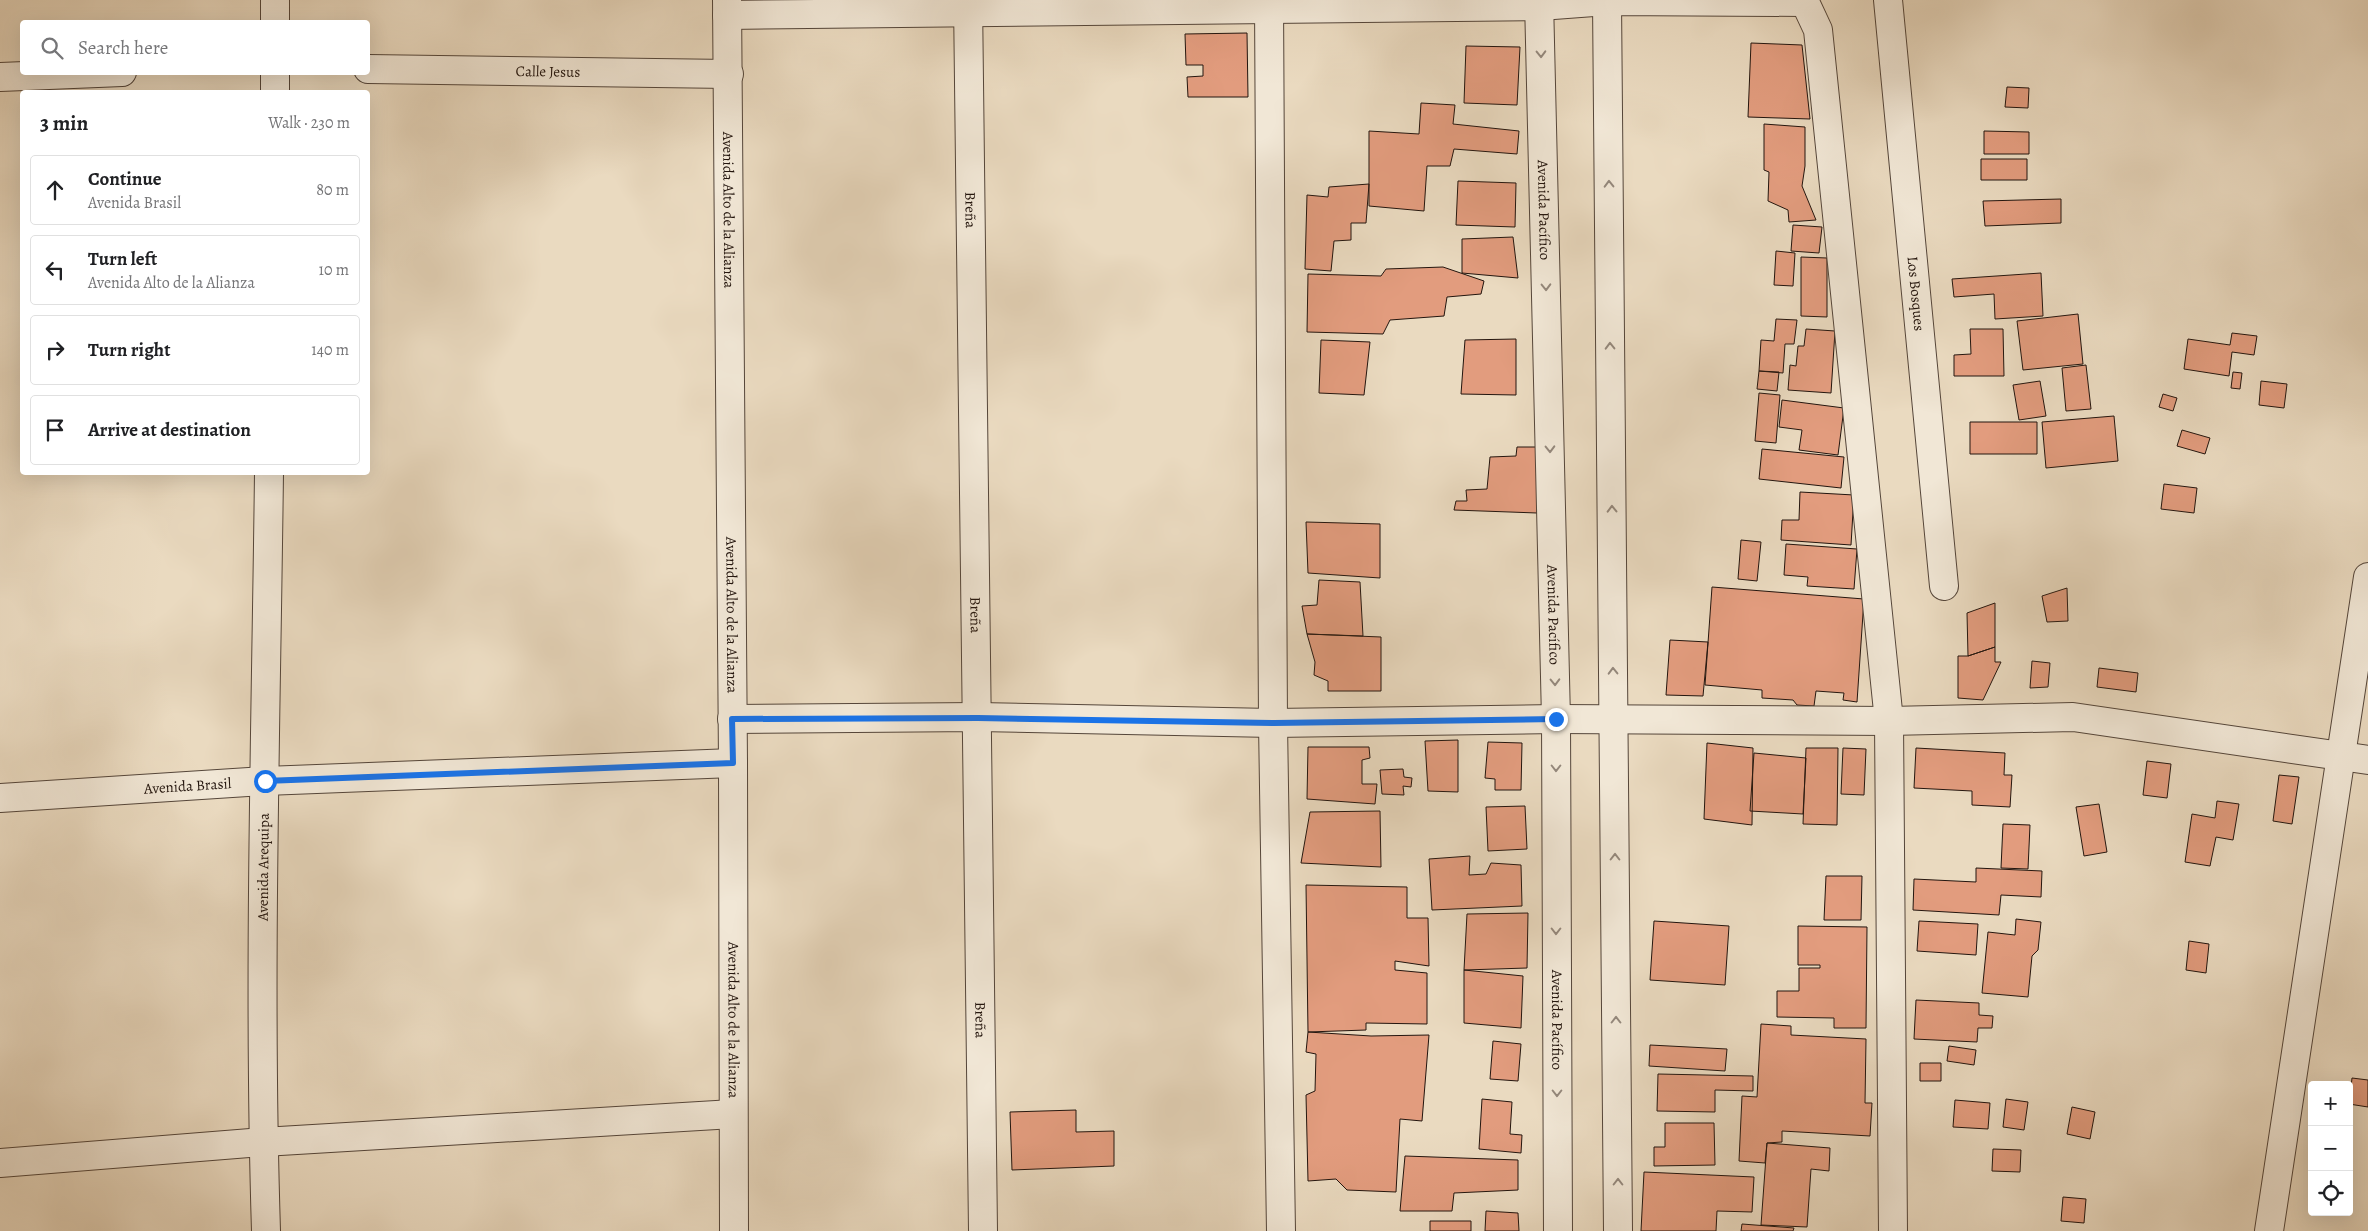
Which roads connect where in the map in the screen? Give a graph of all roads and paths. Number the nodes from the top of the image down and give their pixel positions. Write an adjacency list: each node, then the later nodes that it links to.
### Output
1 (275, 0): 9 (street)
2 (1888, 0): 18 (street, Los Bosques)
3 (1607, 1): 4 (street); 5 (street); 22 (street, one-way to 3)
4 (1804, 1): 23 (street)
5 (1540, 3): 6 (street); 21 (street, Avenida Pacífico, one-way to 21)
6 (1269, 4): 7 (street); 24 (street)
7 (968, 6): 8 (street); 19 (street, Breña)
8 (727, 7): 11 (street, Avenida Alto de la Alianza)
9 (276, 20)
10 (370, 69): 11 (street, Calle Jesus)
11 (729, 74): 20 (street, Avenida Alto de la Alianza)
12 (49, 75): 14 (street)
13 (276, 75): 15 (street)
14 (0, 77)
15 (275, 90)
16 (270, 475): 28 (street, Avenida Arequipa)
17 (2368, 577): 25 (street)
18 (1944, 586)
19 (978, 718): 20 (street); 24 (street); 35 (street, Breña)
20 (732, 719): 27 (street, Avenida Alto de la Alianza)
21 (1556, 719): 22 (street); 24 (street); 37 (street, Avenida Pacífico, one-way to 37)
22 (1614, 720): 23 (street); 38 (street, one-way to 22)
23 (1889, 721): 25 (street); 39 (street)
24 (1274, 723): 36 (street)
25 (2340, 755): 26 (street); 40 (street)
26 (2368, 760)
27 (733, 763): 28 (street, Avenida Brasil); 30 (street, Avenida Alto de la Alianza)
28 (265, 781): 29 (street, Avenida Brasil); 31 (street, Avenida Arequipa)
29 (0, 798)
30 (733, 1114): 31 (street); 34 (street, Avenida Alto de la Alianza)
31 (263, 1142): 32 (street); 33 (street, Avenida Arequipa)
32 (0, 1162)
33 (266, 1231)
34 (734, 1231)
35 (983, 1231)
36 (1281, 1231)
37 (1558, 1231)
38 (1618, 1231)
39 (1893, 1231)
40 (2269, 1231)

